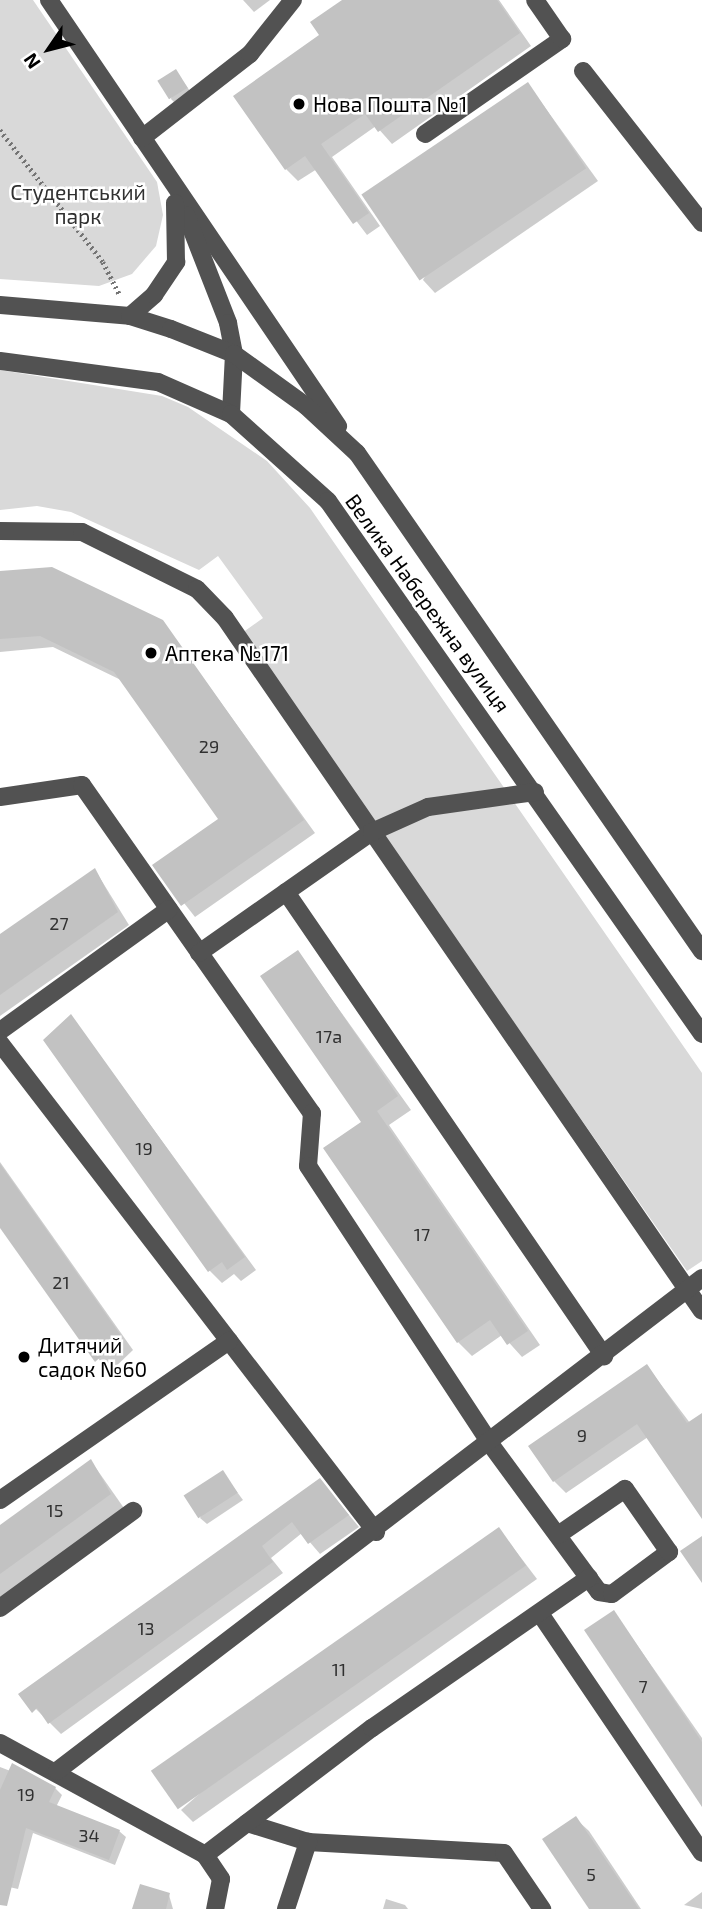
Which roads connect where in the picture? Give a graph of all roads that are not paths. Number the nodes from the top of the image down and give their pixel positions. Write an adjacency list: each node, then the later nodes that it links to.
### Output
1 (49, 0): 6 (street)
2 (293, 0): 6 (street)
3 (534, 0): 5 (street)
4 (583, 71): 8 (street)
5 (425, 134)
6 (142, 138): 7 (street)
7 (173, 182): 10 (street); 11 (street); 14 (street)
8 (702, 223)
9 (0, 305): 10 (street, Велика Набережна вулиця)
10 (130, 316): 11 (street, Велика Набережна вулиця)
11 (234, 354): 13 (street); 14 (street, Велика Набережна вулиця)
12 (0, 361): 13 (street, Велика Набережна вулиця)
13 (231, 414): 16 (street, Велика Набережна вулиця)
14 (357, 453): 21 (street, Велика Набережна вулиця)
15 (0, 531): 18 (street)
16 (535, 792): 18 (street); 24 (street, Велика Набережна вулиця)
17 (0, 797): 20 (street)
18 (372, 832): 19 (street); 26 (street)
19 (286, 892): 22 (street); 29 (street)
20 (169, 909): 22 (street); 23 (street)
21 (702, 951)
22 (199, 953): 30 (street)
23 (0, 1031)
24 (702, 1034)
25 (0, 1042): 28 (street)
26 (694, 1284): 27 (street); 29 (street)
27 (702, 1311)
28 (229, 1341): 31 (street); 33 (street)
29 (604, 1356): 30 (street)
30 (491, 1445): 33 (street); 34 (street)
31 (0, 1500)
32 (133, 1511): 36 (street)
33 (376, 1532): 39 (street)
34 (558, 1535): 35 (street); 35 (street)
35 (589, 1578): 37 (street)
36 (0, 1608)
37 (541, 1615): 40 (street); 42 (street)
38 (0, 1743): 39 (street)
39 (58, 1772): 43 (street)
40 (247, 1823): 41 (street); 43 (street)
41 (309, 1842): 45 (street); 46 (street)
42 (702, 1853)
43 (205, 1855): 44 (street)
44 (215, 1909)
45 (286, 1909)
46 (542, 1909)

